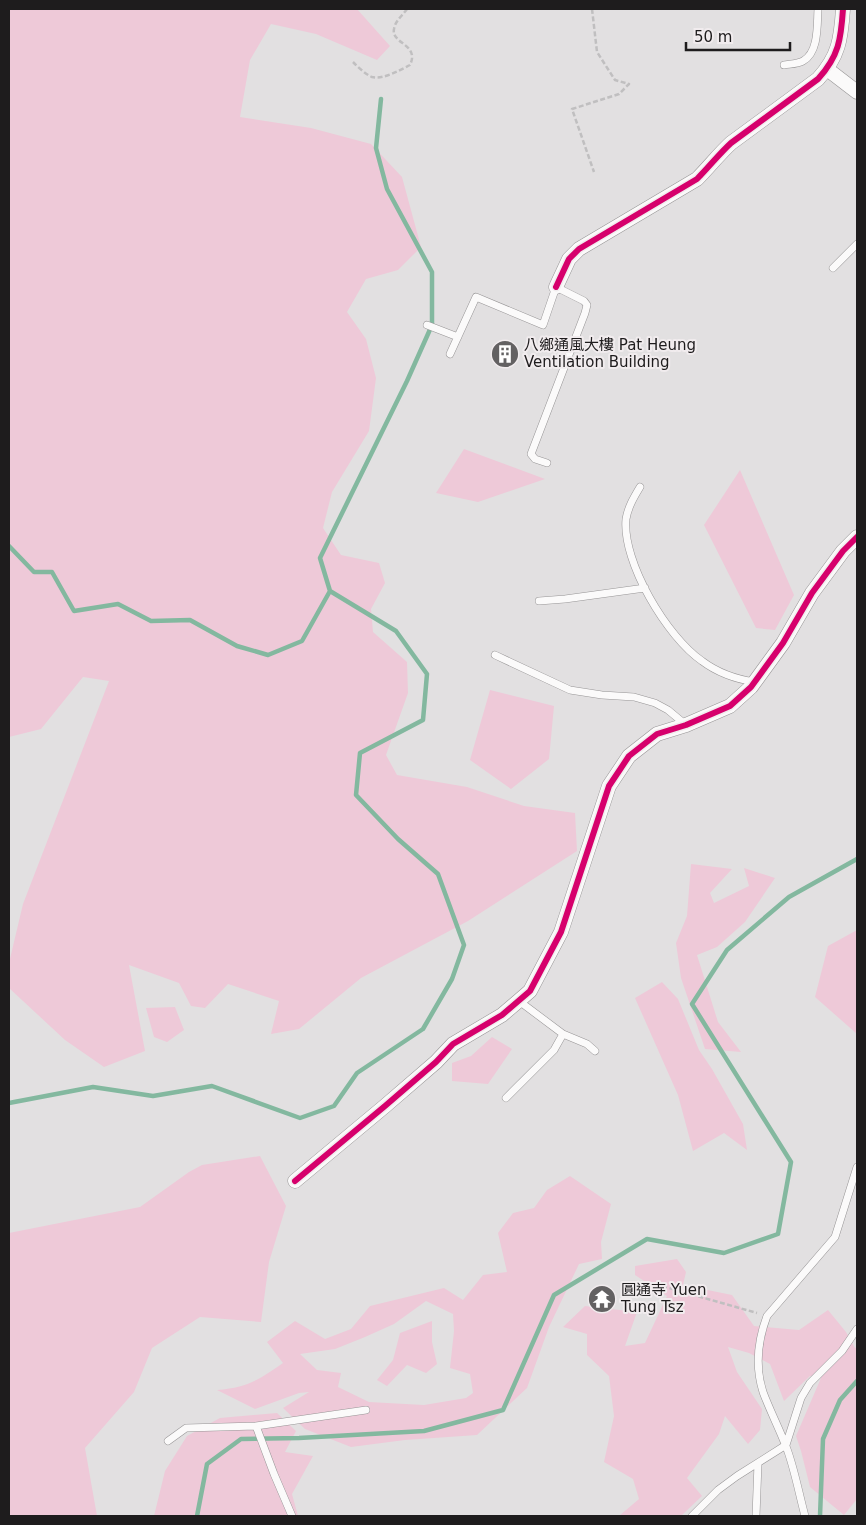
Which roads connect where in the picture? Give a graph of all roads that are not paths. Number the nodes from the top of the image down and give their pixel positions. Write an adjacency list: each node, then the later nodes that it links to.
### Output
1 (818, 9): 3 (lane)
2 (843, 9): 4 (street)
3 (784, 65)
4 (827, 69): 5 (street); 8 (street)
5 (857, 92)
6 (857, 244): 7 (lane)
7 (832, 268)
8 (556, 287): 10 (lane); 12 (lane)
9 (427, 325): 10 (lane)
10 (458, 337): 11 (lane)
11 (450, 354)
12 (547, 463)
13 (640, 487): 15 (lane)
14 (857, 537): 18 (street)
15 (645, 588): 16 (lane); 18 (lane)
16 (539, 601)
17 (495, 655): 19 (lane)
18 (755, 682): 19 (street)
19 (686, 725): 20 (street)
20 (519, 1001): 21 (lane); 25 (street)
21 (563, 1034): 22 (lane); 23 (lane)
22 (595, 1051)
23 (506, 1098)
24 (857, 1167): 30 (lane)
25 (295, 1181)
26 (857, 1329): 30 (lane)
27 (366, 1410): 28 (lane)
28 (256, 1426): 29 (lane); 32 (lane)
29 (168, 1442)
30 (786, 1445): 31 (lane); 35 (lane)
31 (758, 1463): 33 (lane); 34 (lane)
32 (292, 1516)
33 (693, 1516)
34 (756, 1516)
35 (805, 1516)

